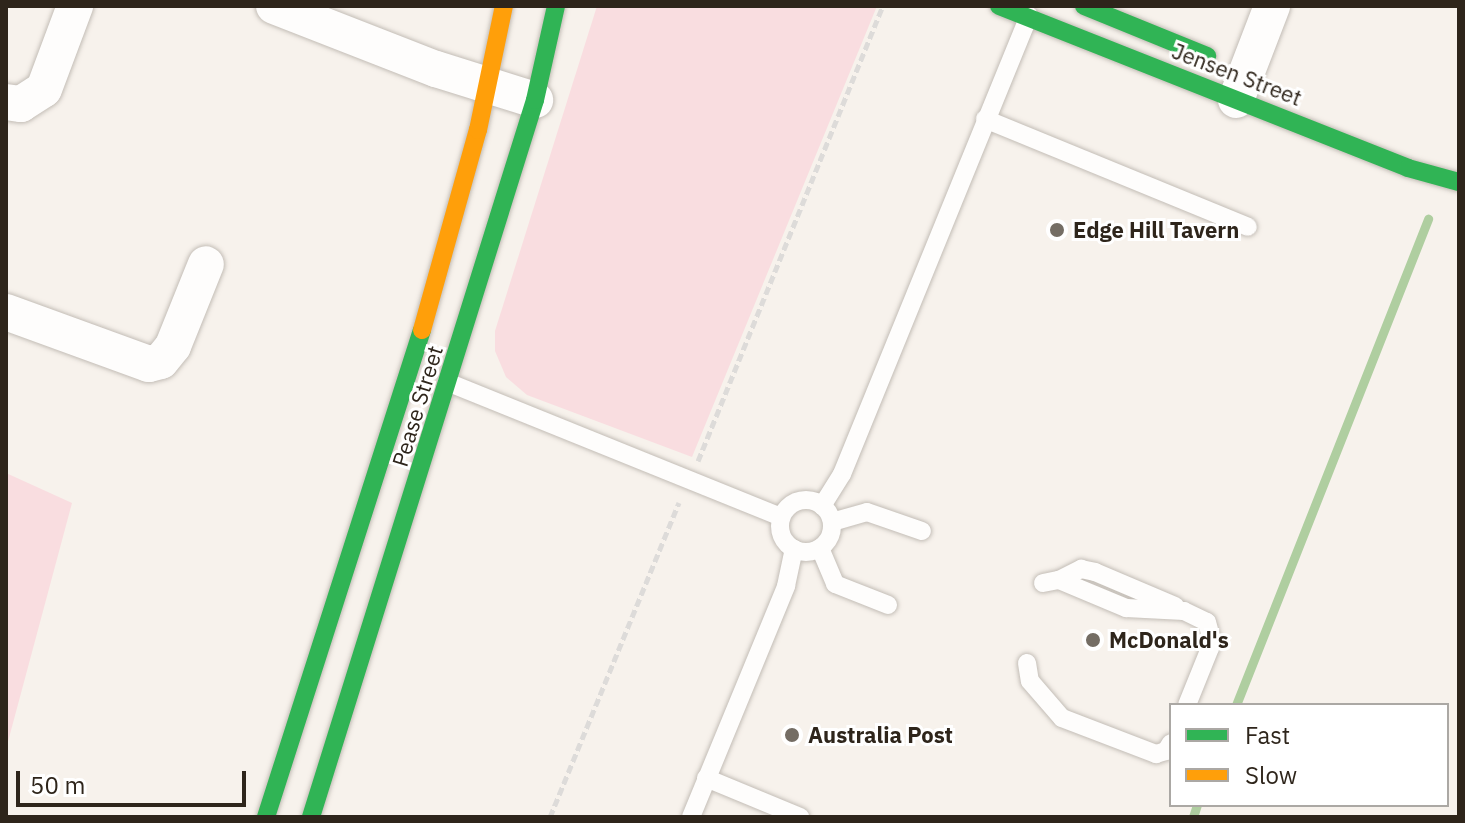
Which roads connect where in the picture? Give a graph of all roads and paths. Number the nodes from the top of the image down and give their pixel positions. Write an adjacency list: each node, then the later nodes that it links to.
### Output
1 (75, 6): 13 (street)
2 (274, 6): 11 (street)
3 (504, 6): 11 (street, Pease Street)
4 (556, 6): 12 (street, Pease Street)
5 (883, 6): 23 (path)
6 (999, 6): 9 (street, Jensen Street)
7 (1084, 6): 10 (street, Jensen Street)
8 (1272, 6): 10 (street)
9 (1030, 12): 10 (street, Jensen Street); 14 (lane)
10 (1247, 84): 17 (street, Jensen Street)
11 (488, 86): 12 (street); 21 (street, Pease Street)
12 (535, 100): 22 (street, Pease Street)
13 (6, 102)
14 (985, 119): 18 (lane); 25 (lane)
15 (1423, 152): 16 (street)
16 (1459, 171)
17 (1459, 182)
18 (1248, 227)
19 (206, 264): 20 (street)
20 (6, 312)
21 (411, 368): 22 (lane); 37 (street, Pease Street)
22 (449, 383): 26 (lane); 38 (street, Pease Street)
23 (696, 464)
24 (681, 498): 39 (path)
25 (822, 506): 26 (lane); 27 (lane)
26 (781, 517): 30 (lane)
27 (832, 522): 28 (lane); 29 (lane)
28 (922, 531)
29 (820, 548): 30 (lane); 32 (lane)
30 (794, 549): 36 (lane)
31 (1051, 581): 34 (lane)
32 (888, 605)
33 (1027, 663): 35 (lane)
34 (1188, 703)
35 (1169, 746)
36 (706, 778): 40 (lane); 41 (lane)
37 (266, 817)
38 (311, 817)
39 (550, 817)
40 (691, 817)
41 (800, 817)

